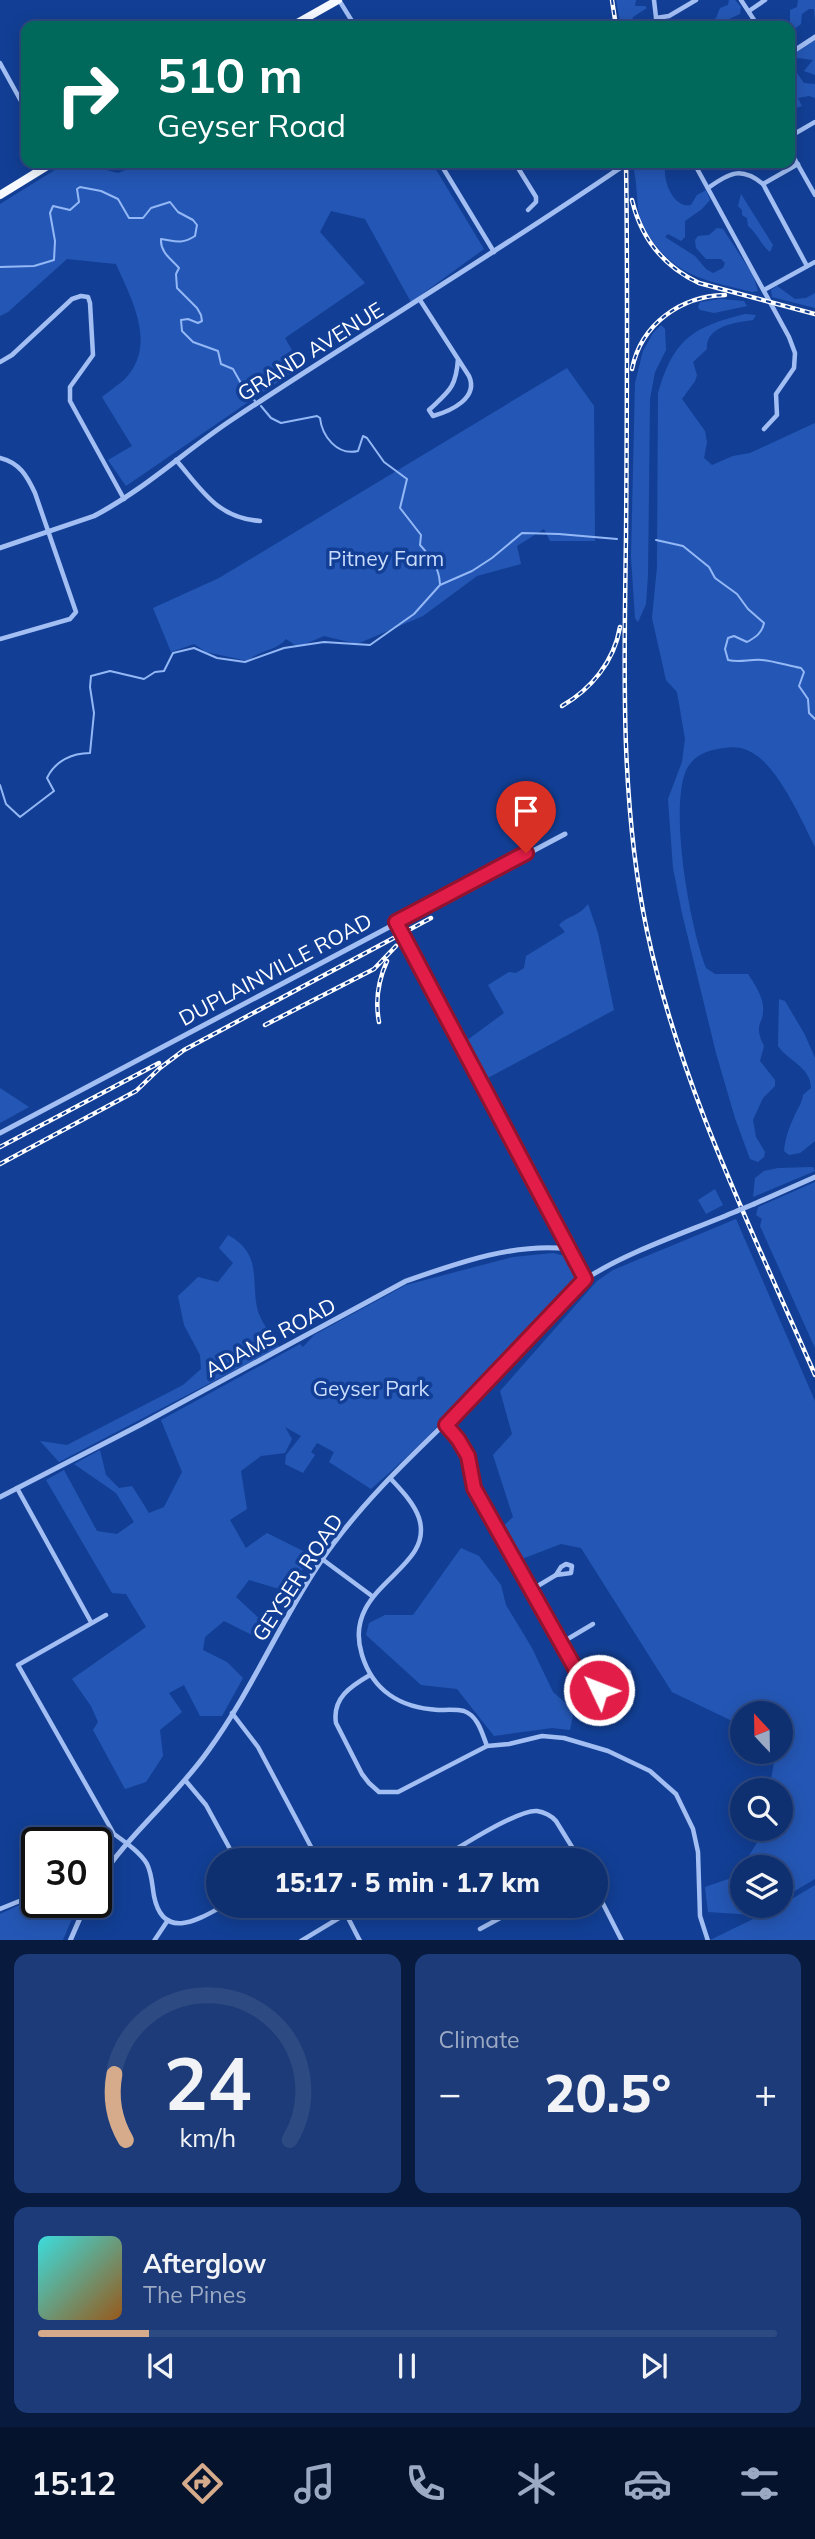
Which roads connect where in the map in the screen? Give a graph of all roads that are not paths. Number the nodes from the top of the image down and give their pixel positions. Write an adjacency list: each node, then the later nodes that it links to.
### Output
1 (338, 0): 8 (highway); 9 (street)
2 (654, 0): 7 (street)
3 (696, 0): 7 (street)
4 (741, 0): 6 (street)
5 (765, 0): 6 (street)
6 (749, 11): 11 (street)
7 (656, 18): 10 (street)
8 (301, 21)
9 (352, 21)
10 (656, 21)
11 (755, 21)
12 (815, 37): 13 (street)
13 (795, 50)
14 (0, 63): 15 (street)
15 (21, 101)
16 (815, 122): 17 (street)
17 (795, 134)
18 (795, 159): 19 (street)
19 (798, 164): 20 (street); 30 (street)
20 (795, 166)
21 (44, 168): 29 (highway)
22 (443, 168): 32 (street)
23 (518, 168): 31 (street)
24 (620, 168): 32 (street, GRAND AVENUE, bridge)
25 (697, 168): 28 (street)
26 (791, 168): 27 (street)
27 (763, 184): 28 (street); 34 (street)
28 (708, 188): 35 (street)
29 (0, 195)
30 (815, 195)
31 (528, 209)
32 (494, 252): 36 (street, GRAND AVENUE)
33 (815, 262): 34 (street)
34 (807, 266): 35 (street)
35 (764, 290): 39 (street)
36 (420, 300): 37 (street); 41 (street, GRAND AVENUE)
37 (458, 359): 37 (street)
38 (0, 362): 42 (street)
39 (764, 429)
40 (0, 458): 44 (street)
41 (176, 460): 42 (street, GRAND AVENUE); 43 (street)
42 (124, 499): 44 (street, GRAND AVENUE)
43 (260, 521)
44 (47, 532): 45 (street, GRAND AVENUE); 46 (street)
45 (0, 548)
46 (0, 639)
47 (565, 834): 48 (street, DUPLAINVILLE ROAD)
48 (396, 922): 49 (street, DUPLAINVILLE ROAD); 51 (street)
49 (0, 1133)
50 (815, 1177): 52 (street, GEYSER ROAD, bridge)
51 (569, 1249): 52 (street); 55 (street, ADAMS ROAD)
52 (585, 1279): 53 (street, GEYSER ROAD)
53 (446, 1425): 54 (street, GEYSER ROAD); 59 (street)
54 (391, 1479): 57 (street, GEYSER ROAD); 60 (street)
55 (17, 1488): 56 (street, ADAMS ROAD); 62 (street)
56 (0, 1497)
57 (323, 1559): 60 (street); 67 (street, GEYSER ROAD)
58 (556, 1575): 59 (street)
59 (531, 1590): 64 (street)
60 (372, 1596): 65 (street)
61 (106, 1615): 62 (street)
62 (91, 1622): 70 (street)
63 (593, 1624): 64 (street)
64 (561, 1643): 66 (street)
65 (370, 1675): 68 (street); 68 (street)
66 (619, 1680)
67 (232, 1713): 69 (street, GEYSER ROAD); 72 (street)
68 (487, 1746): 91 (street)
69 (185, 1780): 70 (street, GEYSER ROAD); 71 (street)
70 (127, 1844): 75 (street, GEYSER ROAD); 84 (street)
71 (229, 1848)
72 (312, 1848)
73 (460, 1848): 74 (street)
74 (573, 1848)
75 (112, 1863)
76 (21, 1900): 77 (street)
77 (0, 1909)
78 (206, 1915): 84 (street)
79 (608, 1915): 90 (street)
80 (81, 1918): 86 (street)
81 (338, 1918): 88 (street)
82 (348, 1918): 89 (street)
83 (500, 1918): 85 (street)
84 (168, 1920): 87 (street)
85 (480, 1929)
86 (70, 1940)
87 (155, 1940)
88 (303, 1940)
89 (359, 1940)
90 (620, 1940)
91 (708, 1940)

